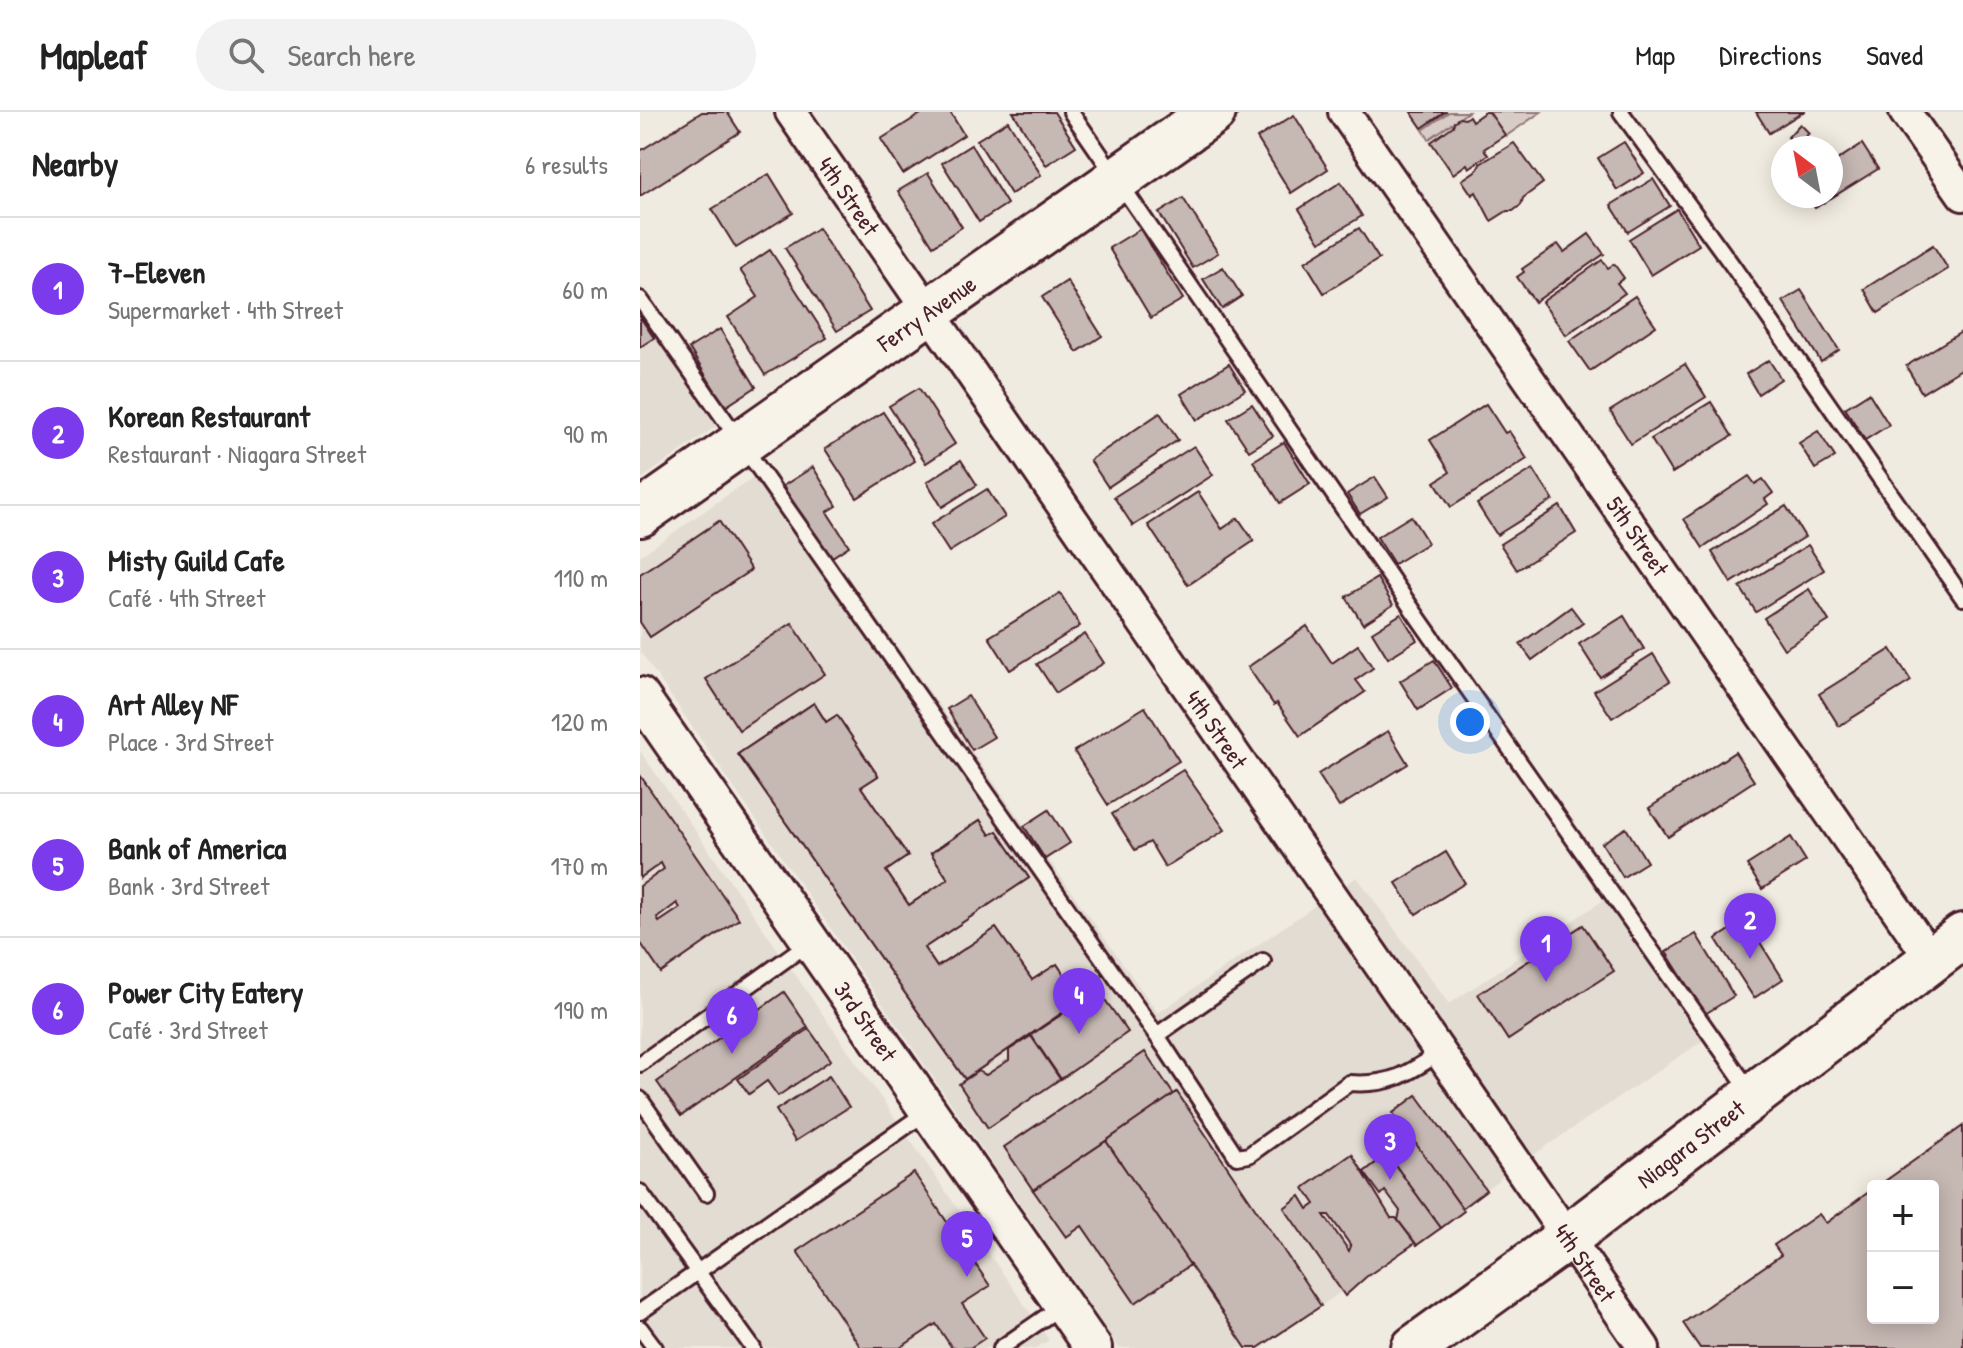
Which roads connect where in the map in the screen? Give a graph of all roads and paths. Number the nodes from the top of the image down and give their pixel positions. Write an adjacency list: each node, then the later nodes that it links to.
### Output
1 (791, 112): 10 (street, 4th Street)
2 (1071, 112): 7 (lane)
3 (1213, 112): 7 (main road, Ferry Avenue)
4 (1344, 112): 16 (street, 5th Street)
5 (1621, 112): 13 (lane)
6 (1905, 112): 8 (street)
7 (1119, 178): 10 (main road, Ferry Avenue); 21 (lane)
8 (1963, 195)
9 (640, 299): 11 (lane)
10 (929, 311): 11 (main road, Ferry Avenue); 19 (street, 4th Street)
11 (740, 444): 12 (main road, Ferry Avenue); 18 (lane)
12 (640, 514)
13 (1963, 598)
14 (640, 696): 15 (street, 3rd Street)
15 (811, 941): 20 (lane); 23 (street, 3rd Street)
16 (1947, 947): 21 (main road, Niagara Street)
17 (1263, 961): 18 (lane)
18 (1157, 1035): 19 (lane)
19 (1441, 1052): 26 (street, 4th Street)
20 (640, 1064)
21 (1753, 1094): 26 (main road, Niagara Street)
22 (640, 1099): 25 (lane)
23 (929, 1111): 27 (lane); 28 (street, 3rd Street)
24 (640, 1192): 27 (lane)
25 (706, 1193)
26 (1568, 1237): 35 (main road, Niagara Street); 36 (street, 4th Street)
27 (698, 1272): 29 (lane); 32 (lane)
28 (1063, 1305): 33 (lane); 34 (street, 3rd Street)
29 (640, 1312)
30 (640, 1328): 31 (lane)
31 (655, 1348)
32 (753, 1348)
33 (1001, 1348)
34 (1093, 1348)
35 (1414, 1348)
36 (1644, 1348)

